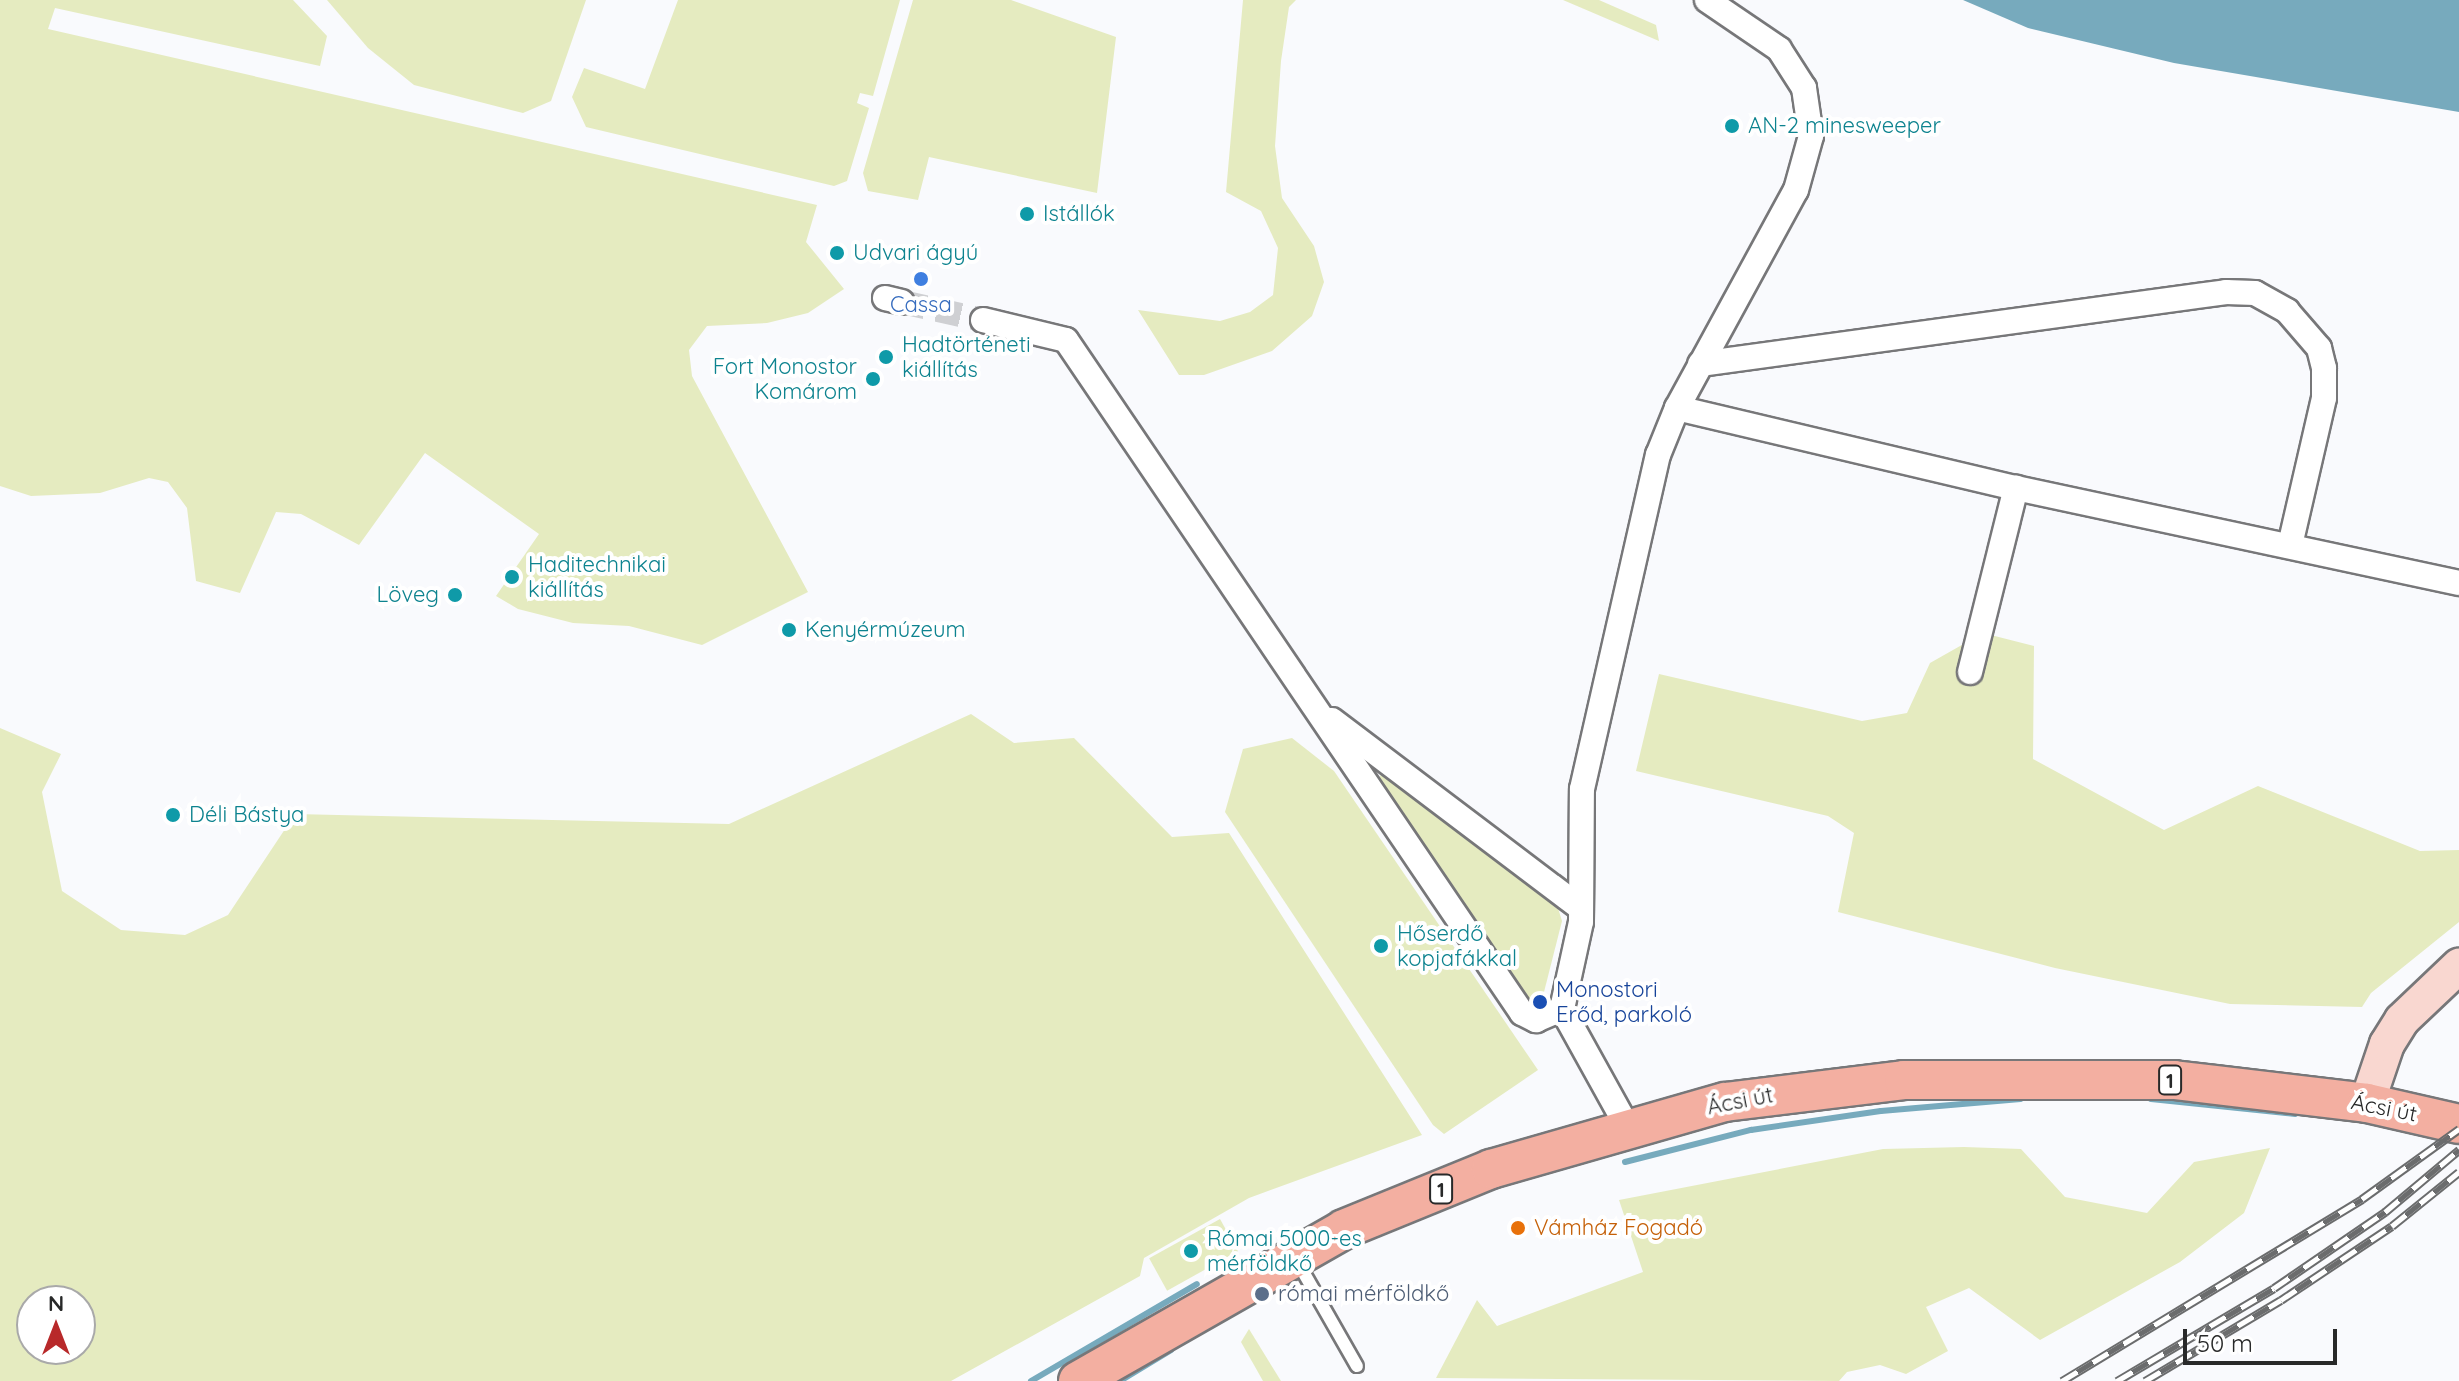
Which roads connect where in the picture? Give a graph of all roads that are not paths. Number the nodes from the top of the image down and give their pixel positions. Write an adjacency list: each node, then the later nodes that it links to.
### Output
1 (1707, 0): 3 (street)
2 (983, 320): 9 (street)
3 (1700, 364): 4 (street); 6 (street)
4 (1677, 408): 5 (street); 12 (street)
5 (2016, 488): 6 (street); 8 (street)
6 (2290, 545): 7 (street)
7 (2459, 583)
8 (1970, 672)
9 (1318, 709): 10 (street); 11 (street)
10 (1390, 765): 11 (street); 12 (street)
11 (1370, 791): 14 (street)
12 (1579, 907): 14 (street)
13 (2459, 966): 15 (street)
14 (1562, 1009): 17 (street)
15 (2367, 1103): 16 (main road, Ácsi út / 1); 17 (main road, Ácsi út / 1)
16 (2459, 1124)
17 (1628, 1128): 18 (main road, Ácsi út / 1)
18 (1293, 1255): 19 (lane); 20 (main road, Ácsi út / 1)
19 (1357, 1366)
20 (1078, 1381)

